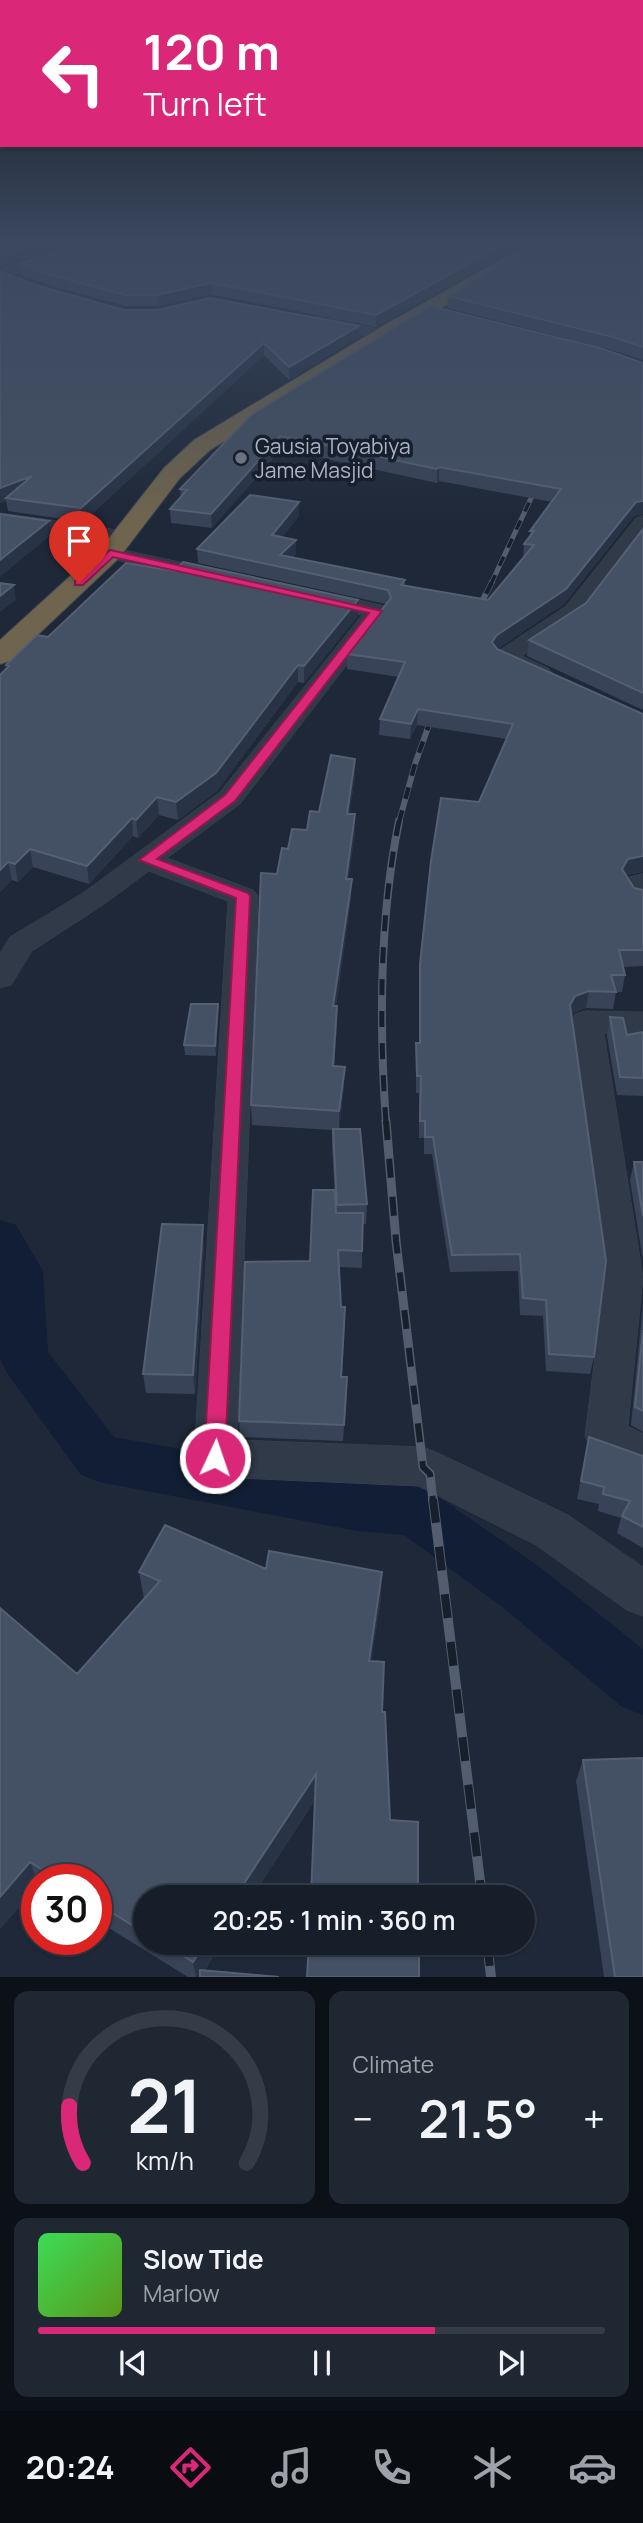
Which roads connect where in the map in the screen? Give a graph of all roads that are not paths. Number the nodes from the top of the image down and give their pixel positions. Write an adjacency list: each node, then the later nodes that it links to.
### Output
1 (365, 335): 5 (highway)
2 (384, 335): 5 (highway)
3 (0, 519): 5 (street)
4 (643, 522): 10 (street)
5 (109, 544): 6 (street); 8 (highway); 9 (highway)
6 (244, 582)
7 (297, 594): 11 (street)
8 (0, 630)
9 (0, 655)
10 (561, 683)
11 (146, 860): 14 (street); 17 (street)
12 (643, 883): 13 (street)
13 (643, 897)
14 (0, 978)
15 (643, 1023): 16 (street)
16 (643, 1455)
17 (643, 1594)

